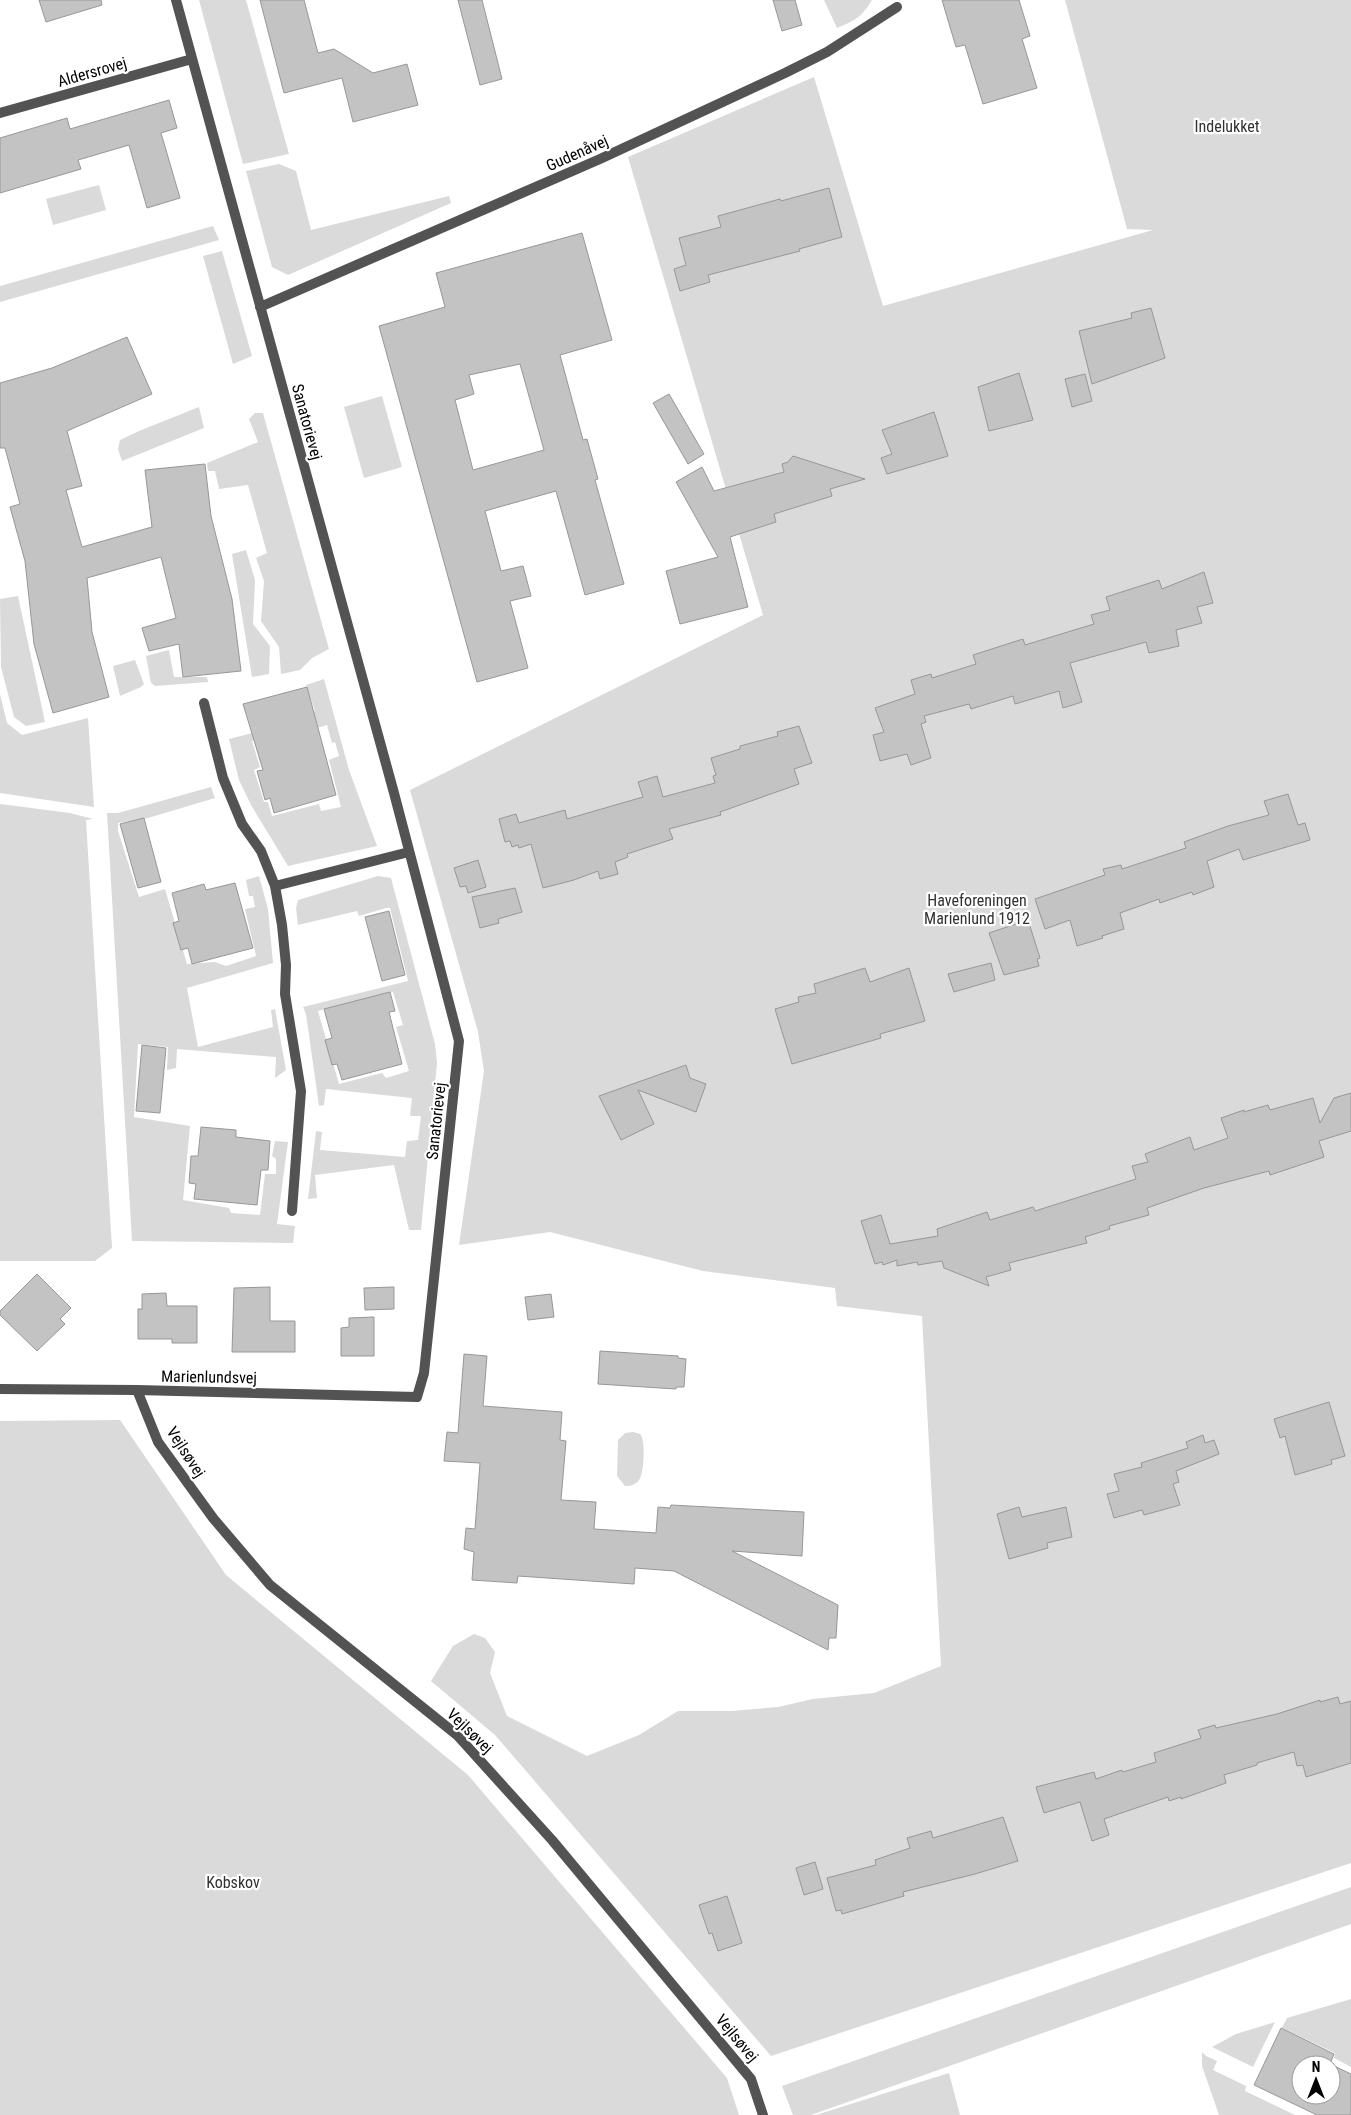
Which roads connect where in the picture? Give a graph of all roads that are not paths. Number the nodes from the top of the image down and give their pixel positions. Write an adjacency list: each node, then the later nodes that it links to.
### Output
1 (176, 0): 3 (street, Sanatorievej)
2 (897, 7): 5 (street, Gudenåvej)
3 (192, 59): 4 (street, Aldersrovej); 5 (street, Sanatorievej)
4 (0, 113)
5 (260, 308): 7 (street, Sanatorievej)
6 (204, 703): 8 (street)
7 (409, 852): 8 (street); 12 (street, Sanatorievej)
8 (275, 886): 9 (street)
9 (292, 1211)
10 (0, 1389): 11 (street, Marienlundsvej)
11 (137, 1390): 12 (street, Marienlundsvej); 13 (street, Vejlsøvej)
12 (418, 1397)
13 (763, 2115)

